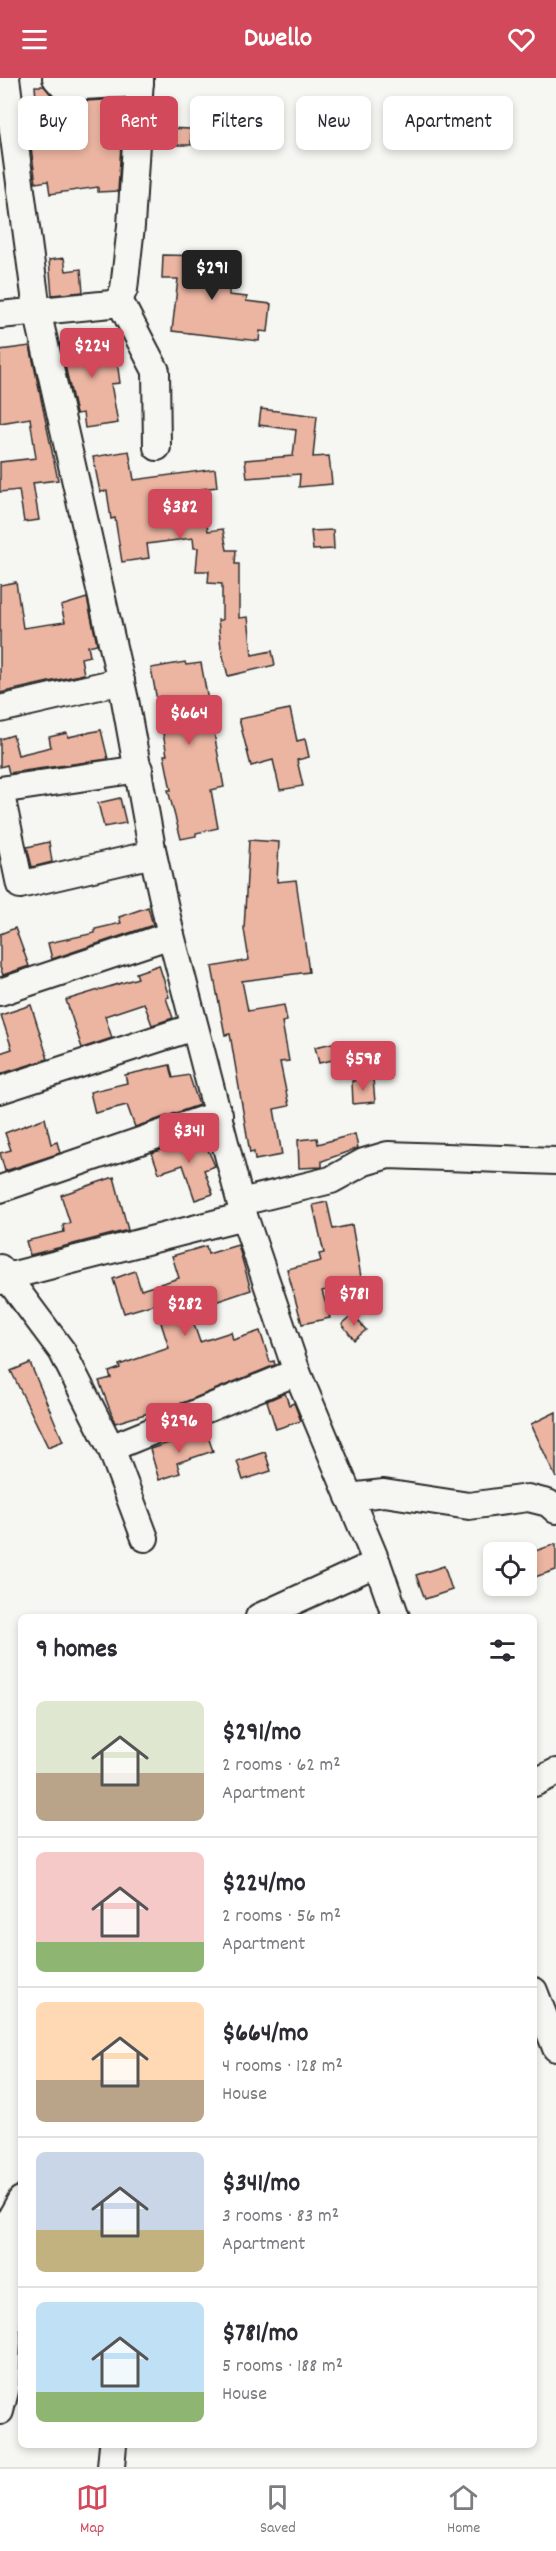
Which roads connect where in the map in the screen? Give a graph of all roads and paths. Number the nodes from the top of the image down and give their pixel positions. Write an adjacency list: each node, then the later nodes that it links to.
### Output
1 (6, 78): 5 (street)
2 (56, 78): 3 (street)
3 (140, 81): 4 (street)
4 (119, 300): 5 (street); 7 (street)
5 (37, 310): 6 (street); 8 (street)
6 (0, 315)
7 (157, 447)
8 (121, 681): 9 (street); 10 (street)
9 (0, 709)
10 (139, 769): 11 (street); 11 (street)
11 (153, 855): 12 (street)
12 (171, 935): 13 (street); 14 (street)
13 (0, 992)
14 (194, 1027): 15 (street); 16 (street)
15 (0, 1090)
16 (219, 1114): 18 (street); 19 (street)
17 (556, 1161): 19 (street)
18 (0, 1189)
19 (242, 1209): 20 (street); 21 (street)
20 (2, 1276): 22 (street)
21 (297, 1372): 22 (street); 23 (street)
22 (111, 1448): 25 (street)
23 (350, 1497): 24 (street); 26 (street)
24 (556, 1510)
25 (145, 1538)
26 (377, 1563): 27 (street); 28 (street)
27 (266, 1614)
28 (395, 1614)
29 (556, 1772): 30 (street)
30 (537, 1782)
31 (537, 1999): 32 (street)
32 (556, 2048)
33 (18, 2205): 34 (street)
34 (9, 2398)
35 (113, 2448): 36 (street)
36 (111, 2467)

